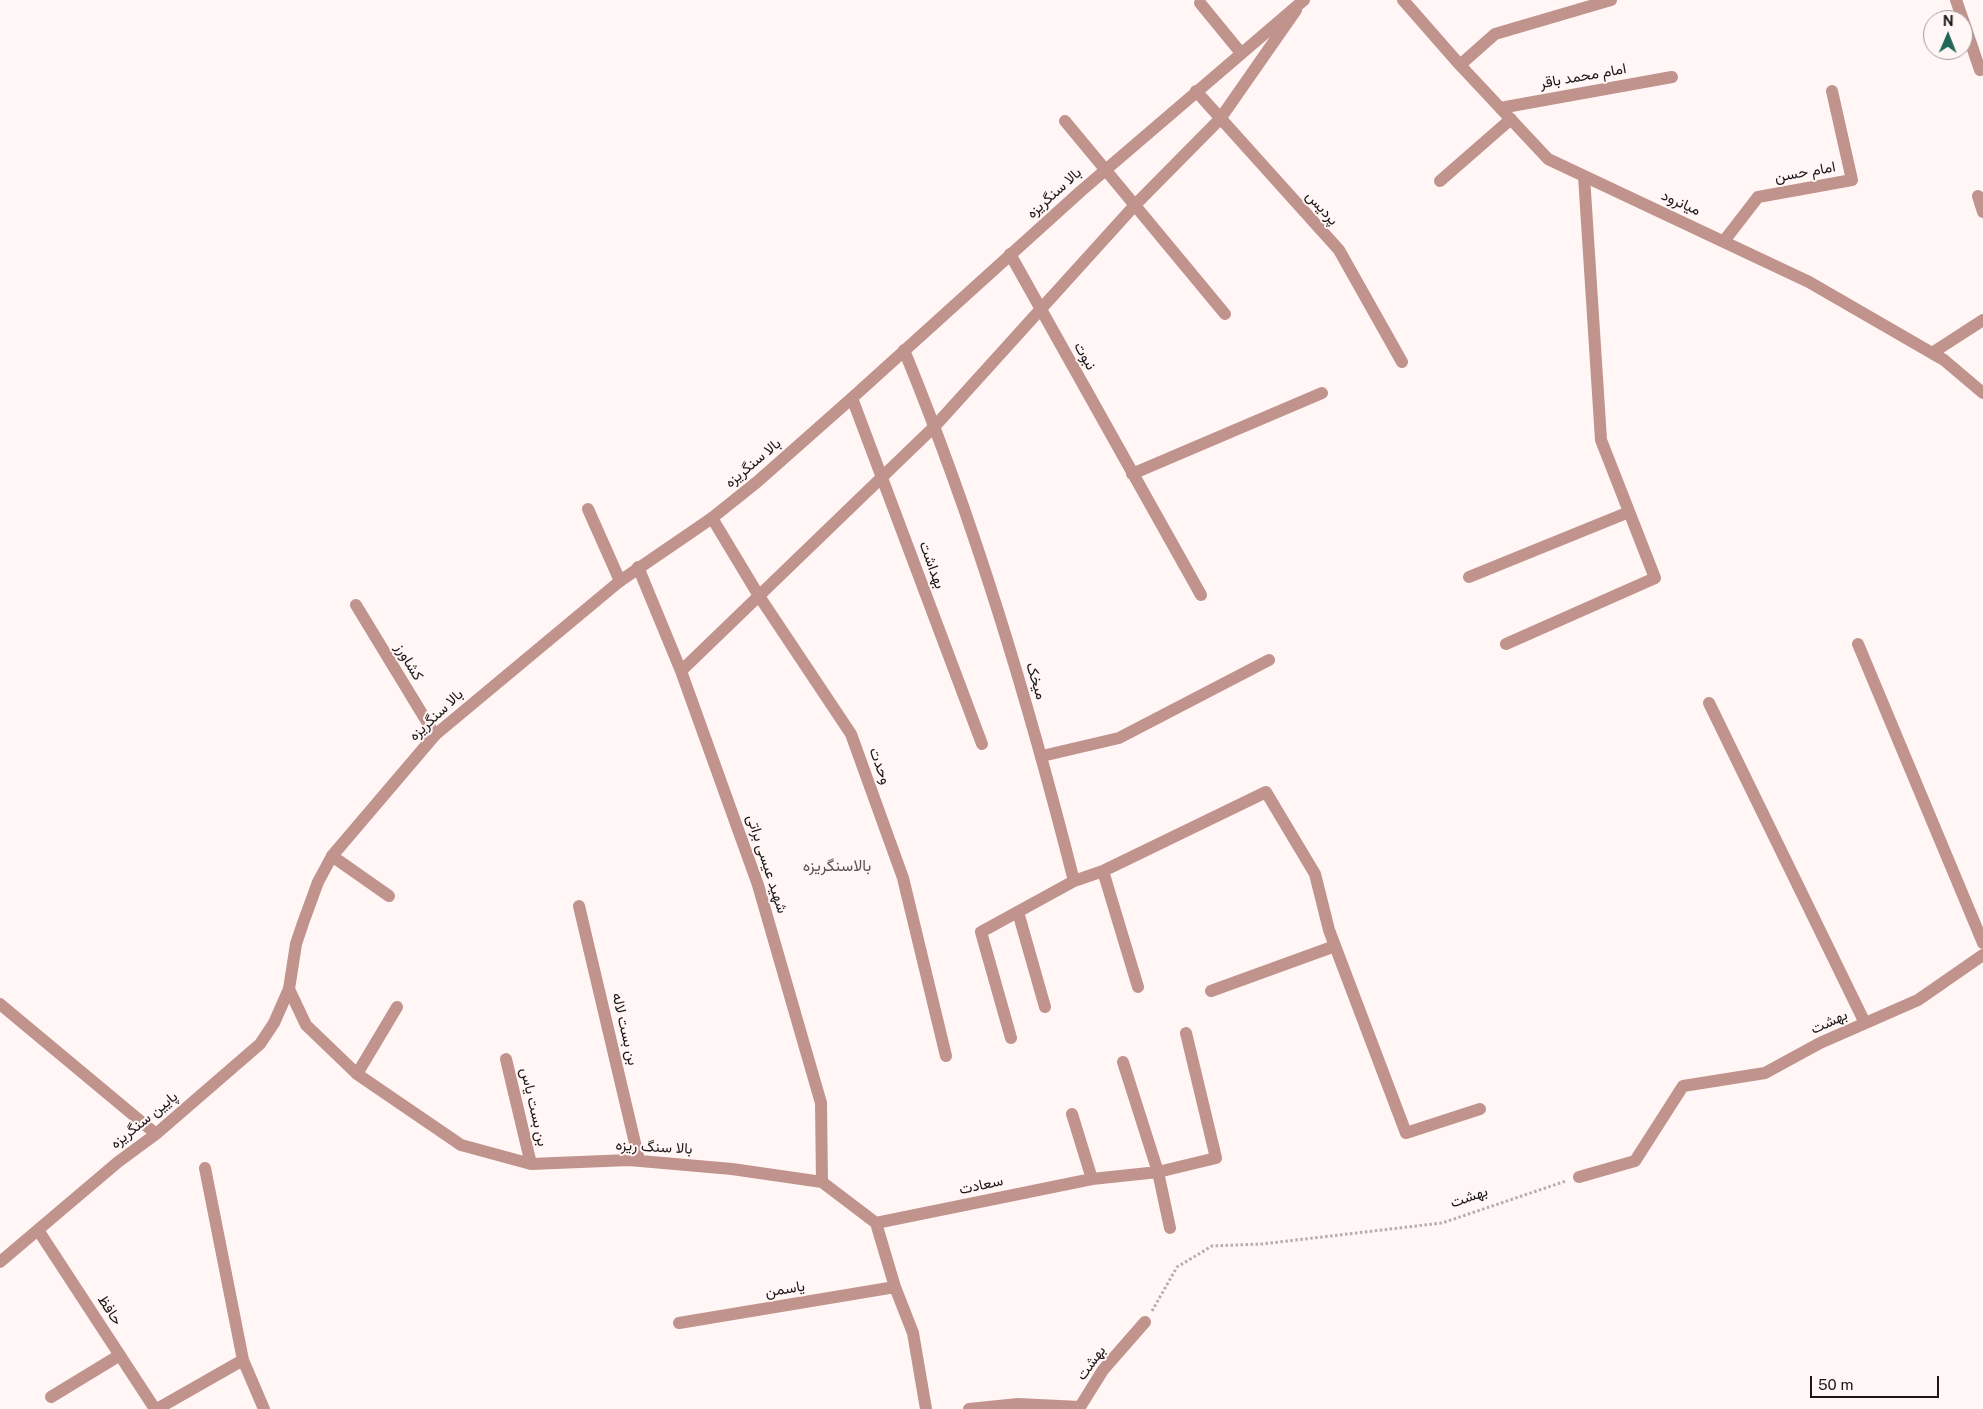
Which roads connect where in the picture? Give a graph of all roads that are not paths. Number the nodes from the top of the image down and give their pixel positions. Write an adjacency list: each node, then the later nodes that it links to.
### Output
1 (1403, 0): 7 (street, میانرود)
2 (1611, 0): 7 (street)
3 (1302, 1): 6 (street, بالا سنگریزه); 13 (street)
4 (1200, 3): 6 (street)
5 (1973, 49): 8 (street)
6 (1241, 52): 10 (street, بالا سنگریزه)
7 (1460, 65): 12 (street, میانرود)
8 (1980, 70)
9 (1672, 77): 12 (street, امام محمد باقر)
10 (1196, 91): 13 (street, پردیس); 16 (street, بالا سنگریزه)
11 (1832, 91): 22 (street, امام حسن)
12 (1500, 108): 14 (street, میانرود)
13 (1220, 119): 20 (street); 29 (street, پردیس)
14 (1511, 119): 17 (street, میانرود); 18 (street)
15 (1065, 121): 16 (street)
16 (1106, 169): 20 (street); 23 (street, بالا سنگریزه)
17 (1584, 176): 22 (street, میانرود); 37 (street)
18 (1440, 181)
19 (1978, 196): 21 (street)
20 (1135, 205): 24 (street); 25 (street)
21 (1983, 212)
22 (1724, 241): 28 (street, میانرود)
23 (1010, 254): 24 (street, نبوت); 27 (street, بالا سنگریزه)
24 (1040, 308): 33 (street); 34 (street, نبوت)
25 (1225, 314)
26 (1983, 320): 28 (street)
27 (904, 350): 32 (street, بالا سنگریزه); 33 (street, میخک)
28 (1932, 353): 30 (street, میانرود)
29 (1402, 362)
30 (1983, 393)
31 (1322, 394): 34 (street)
32 (852, 398): 35 (street, بهداشت); 38 (street, بالا سنگریزه)
33 (935, 426): 35 (street); 52 (street, میخک)
34 (1132, 474): 42 (street, نبوت)
35 (882, 478): 43 (street); 51 (street, بهداشت)
36 (588, 509): 41 (street)
37 (1629, 512): 40 (street); 45 (street)
38 (712, 518): 39 (street, بالا سنگریزه); 43 (street, وحدت)
39 (638, 567): 41 (street, بالا سنگریزه); 48 (street, شهید عیسی براتی)
40 (1469, 577)
41 (620, 581): 50 (street, بالا سنگریزه)
42 (1201, 595)
43 (759, 596): 48 (street); 71 (street, وحدت)
44 (356, 605): 50 (street, کشاورز)
45 (1506, 644)
46 (1858, 644): 59 (street)
47 (1269, 660): 52 (street)
48 (682, 671): 84 (street, شهید عیسی براتی)
49 (1709, 703): 68 (street)
50 (435, 735): 53 (street, بالا سنگریزه)
51 (982, 744)
52 (1042, 756): 55 (street, میخک)
53 (332, 856): 56 (street); 63 (street, بالا سنگریزه)
54 (1103, 871): 55 (street); 60 (street); 62 (street)
55 (1074, 881): 58 (street)
56 (389, 896)
57 (579, 906): 78 (street, بن بست لاله)
58 (1018, 912): 67 (street); 70 (street)
59 (1983, 943)
60 (1335, 946): 64 (street); 75 (street)
61 (1983, 956): 68 (street, بهشت)
62 (1138, 987)
63 (289, 989): 74 (street, بالا سنگ ریزه); 77 (street, پایین سنگریزه)
64 (1212, 992)
65 (0, 1004): 77 (street)
66 (397, 1007): 74 (street)
67 (1045, 1007)
68 (1865, 1023): 82 (street, بهشت)
69 (1186, 1033): 81 (street, سعادت)
70 (1011, 1038)
71 (946, 1056)
72 (506, 1058): 79 (street, بن بست یاس)
73 (1123, 1062): 81 (street)
74 (357, 1074): 79 (street, بالا سنگ ریزه)
75 (1480, 1108)
76 (1072, 1114): 83 (street)
77 (156, 1134): 87 (street, پایین سنگریزه)
78 (639, 1160): 79 (street, بالا سنگ ریزه); 84 (street, بالا سنگ ریزه)
79 (531, 1164)
80 (206, 1168): 93 (street)
81 (1158, 1172): 83 (street, سعادت); 86 (street)
82 (1579, 1177)
83 (1092, 1179): 85 (street, سعادت)
84 (822, 1182): 85 (street, بالا سنگ ریزه)
85 (876, 1223): 89 (street)
86 (1170, 1228)
87 (38, 1230): 88 (street, پایین سنگریزه); 92 (street, حافظ)
88 (0, 1262)
89 (895, 1287): 91 (street, یاسمن); 97 (street)
90 (1145, 1322): 98 (street, بهشت)
91 (679, 1323)
92 (120, 1355): 94 (street); 95 (street, حافظ)
93 (244, 1360): 95 (street); 96 (street)
94 (51, 1397)
95 (156, 1409)
96 (264, 1409)
97 (926, 1409)
98 (969, 1409)

